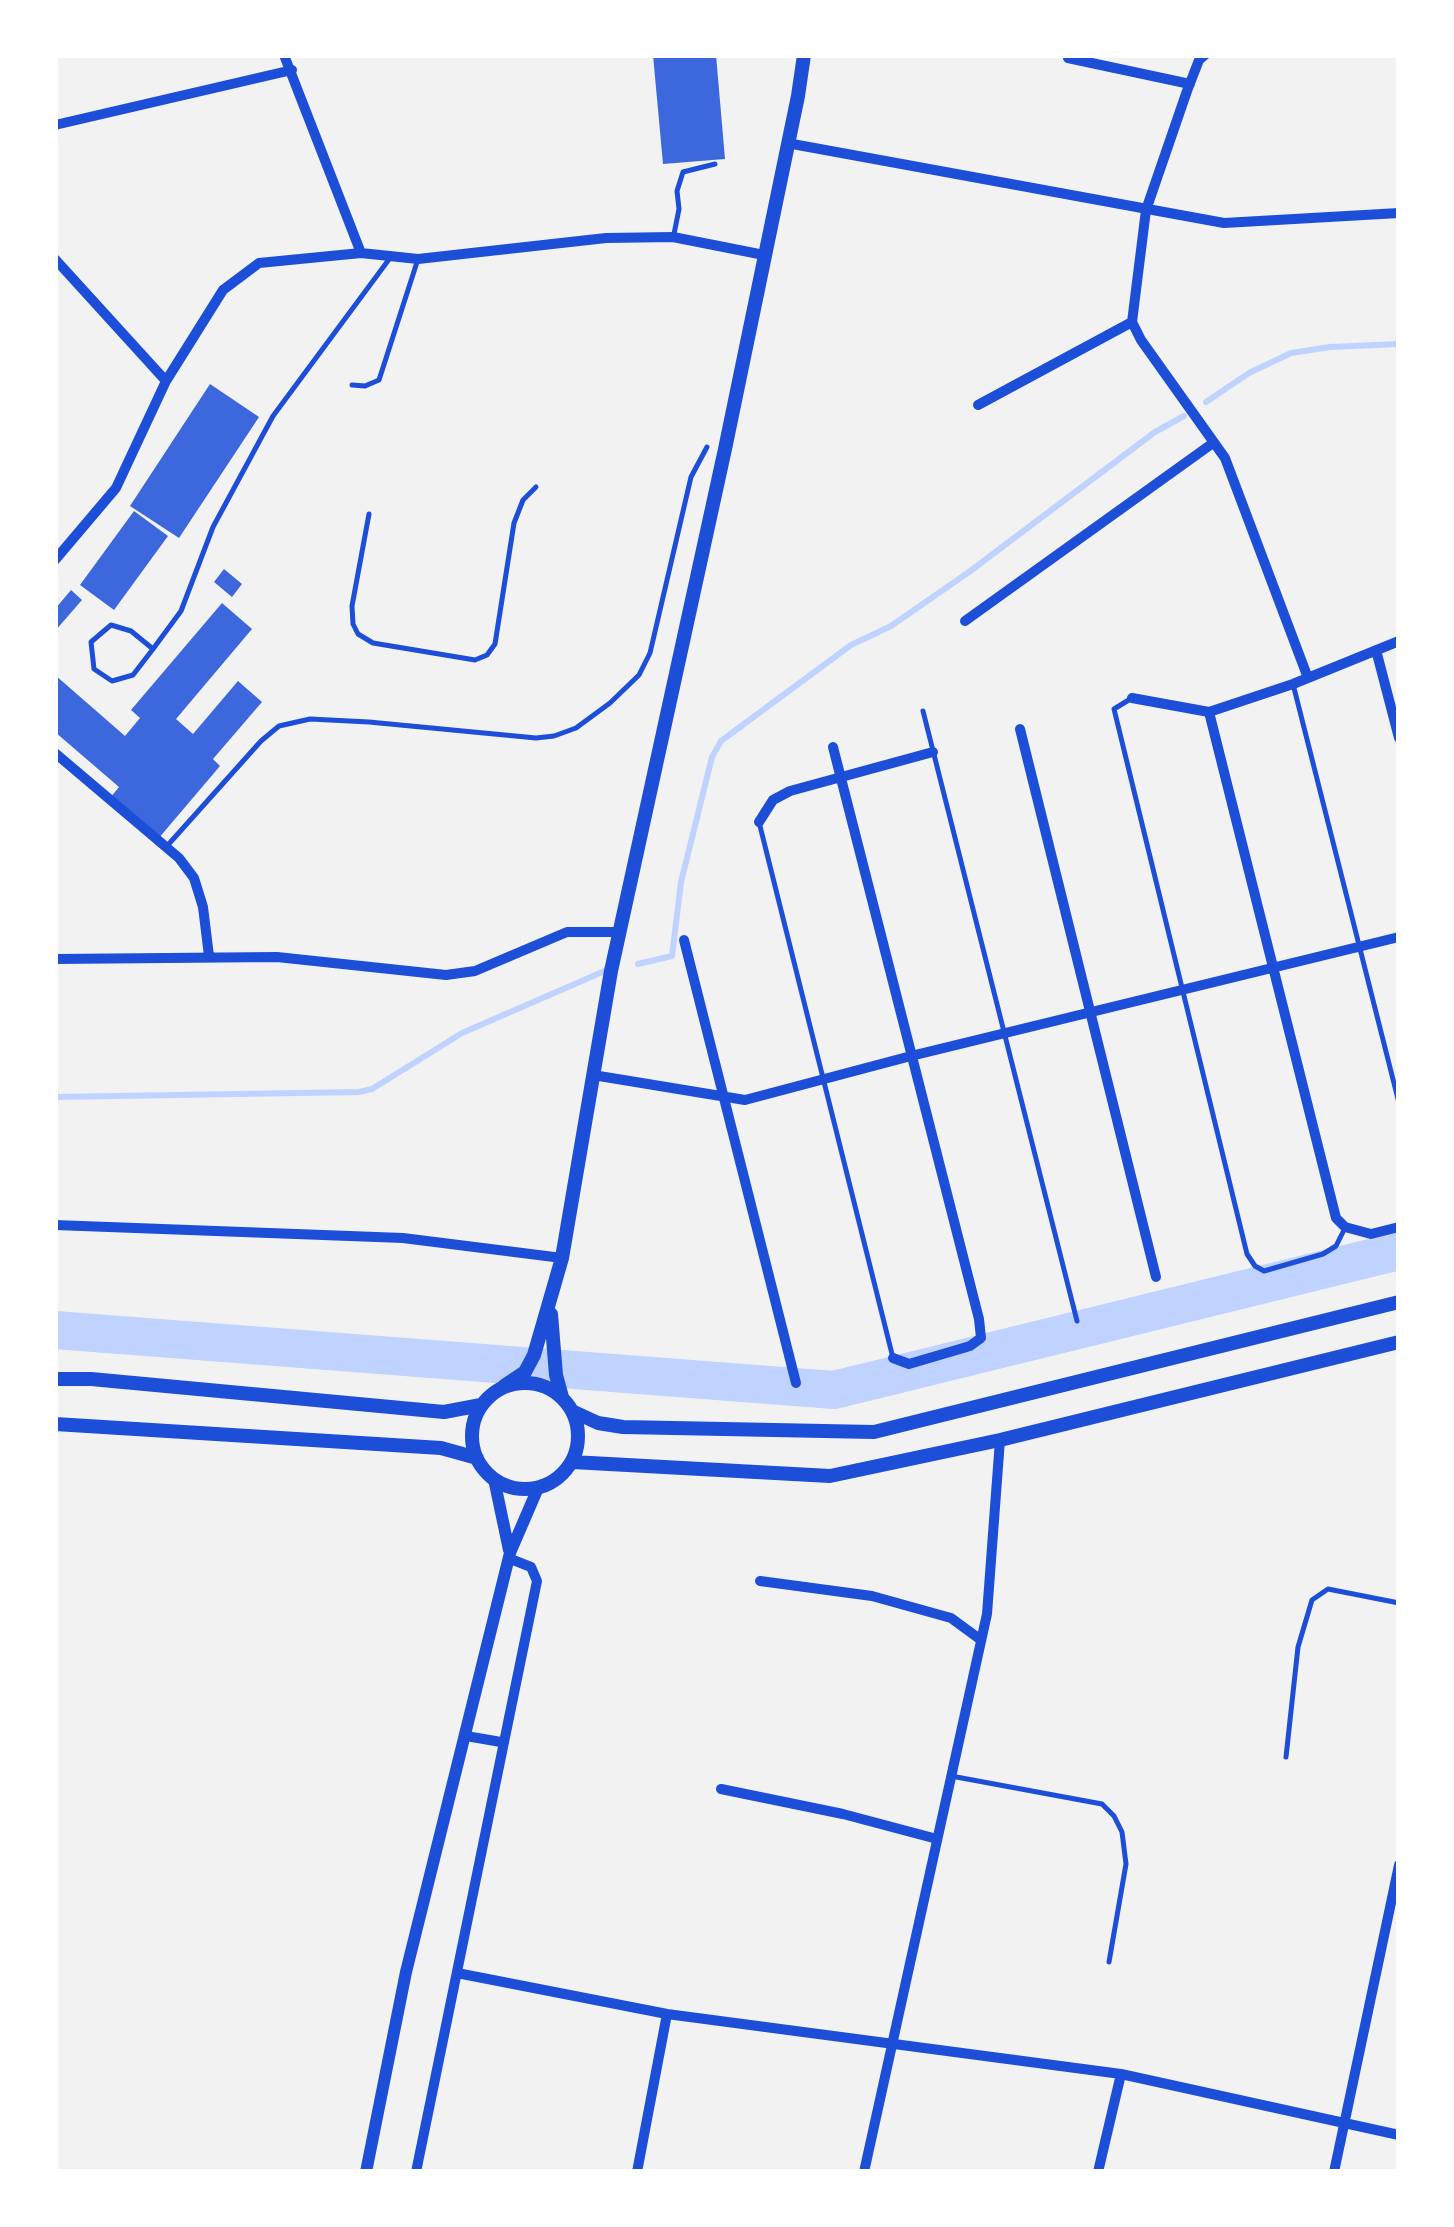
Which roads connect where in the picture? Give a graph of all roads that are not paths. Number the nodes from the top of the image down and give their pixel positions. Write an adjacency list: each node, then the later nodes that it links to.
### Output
1 (804, 55): 8 (main road)
2 (1205, 55): 6 (street)
3 (289, 56): 5 (street)
4 (1068, 58): 6 (street)
5 (292, 70): 7 (street); 13 (street)
6 (1190, 84): 10 (street)
7 (55, 125)
8 (787, 143): 10 (street); 15 (main road)
9 (715, 164): 12 (lane)
10 (1146, 210): 11 (street); 18 (street)
11 (1399, 213)
12 (673, 237): 15 (street); 17 (street)
13 (361, 252): 14 (street); 19 (street)
14 (392, 255): 17 (street); 29 (lane)
15 (764, 255): 44 (main road)
16 (55, 259): 19 (street)
17 (418, 259): 20 (lane)
18 (1132, 322): 21 (street); 22 (street)
19 (166, 381): 26 (street)
20 (352, 384)
21 (978, 405)
22 (1213, 442): 27 (street); 31 (street)
23 (707, 447): 43 (lane)
24 (536, 487): 25 (lane)
25 (368, 514)
26 (55, 560)
27 (965, 621)
28 (1399, 641): 30 (street)
29 (153, 648): 29 (lane)
30 (1376, 650): 31 (street); 37 (street)
31 (1308, 678): 32 (street)
32 (1293, 684): 35 (street); 47 (lane)
33 (1132, 698): 35 (street); 51 (lane)
34 (924, 712): 40 (lane)
35 (1209, 712): 50 (street)
36 (1020, 729): 52 (street)
37 (1399, 738)
38 (833, 747): 41 (street)
39 (55, 752): 43 (street)
40 (933, 752): 41 (street); 53 (lane)
41 (839, 776): 42 (street); 54 (street)
42 (759, 822): 56 (lane)
43 (166, 848): 48 (street)
44 (620, 932): 48 (street); 55 (main road)
45 (1399, 937): 47 (street)
46 (684, 940): 57 (street)
47 (1360, 946): 50 (street); 58 (lane)
48 (208, 956): 49 (street)
49 (55, 958)
50 (1274, 968): 51 (street); 59 (street)
51 (1182, 991): 52 (street); 59 (lane)
52 (1092, 1014): 53 (street); 63 (street)
53 (1004, 1036): 54 (street); 66 (lane)
54 (911, 1056): 56 (street); 68 (street)
55 (592, 1075): 57 (street); 62 (main road)
56 (824, 1080): 57 (street); 68 (lane)
57 (725, 1098): 70 (street)
58 (1399, 1103)
59 (1341, 1222): 61 (street)
60 (55, 1225): 62 (street)
61 (1399, 1227)
62 (562, 1258): 65 (main road)
63 (1156, 1277)
64 (1399, 1302): 72 (main road)
65 (550, 1307): 71 (main road); 72 (main road)
66 (1077, 1320)
67 (1399, 1342): 75 (main road)
68 (893, 1358)
69 (55, 1379): 73 (main road)
70 (796, 1383)
71 (504, 1386): 72 (main road); 73 (main road)
72 (567, 1404): 77 (main road)
73 (481, 1405): 76 (main road)
74 (55, 1424): 76 (main road)
75 (1000, 1440): 77 (main road); 83 (street)
76 (476, 1458): 78 (main road)
77 (572, 1462): 79 (main road)
78 (494, 1480): 79 (main road); 80 (street)
79 (538, 1488): 80 (street)
80 (509, 1555): 84 (street); 85 (street)
81 (760, 1581): 83 (street)
82 (1399, 1602): 86 (lane)
83 (982, 1640): 87 (street)
84 (466, 1736): 85 (street); 98 (street)
85 (501, 1742): 92 (street)
86 (1286, 1757)
87 (951, 1776): 89 (street); 91 (lane)
88 (721, 1789): 89 (street)
89 (937, 1838): 94 (street)
90 (1399, 1864): 96 (street)
91 (1109, 1962)
92 (456, 1973): 93 (street); 99 (street)
93 (667, 2014): 94 (street); 100 (street)
94 (893, 2045): 95 (street); 101 (street)
95 (1121, 2074): 96 (street); 102 (street)
96 (1347, 2122): 97 (street); 103 (street)
97 (1399, 2136)
98 (366, 2172)
99 (416, 2172)
100 (637, 2172)
101 (864, 2172)
102 (1098, 2172)
103 (1334, 2172)

